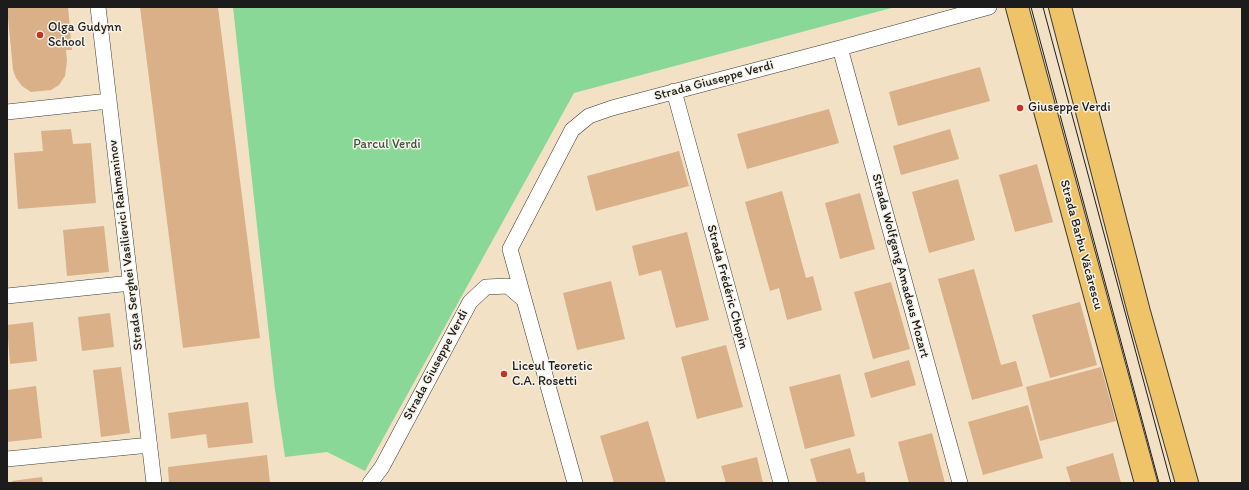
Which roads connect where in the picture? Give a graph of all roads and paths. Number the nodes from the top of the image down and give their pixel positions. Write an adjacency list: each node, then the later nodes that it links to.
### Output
1 (98, 7): 7 (street, Strada Serghei Vasilievici Rahmaninov)
2 (989, 7): 5 (street, Strada Giuseppe Verdi)
3 (1017, 7): 19 (main road, Strada Barbu Văcărescu)
4 (1060, 7): 20 (main road)
5 (840, 48): 6 (street, Strada Giuseppe Verdi); 18 (street, Strada Wolfgang Amadeus Mozart)
6 (674, 91): 11 (street, Strada Giuseppe Verdi); 17 (street, Strada Frédéric Chopin)
7 (109, 101): 8 (street); 9 (street, Strada Serghei Vasilievici Rahmaninov)
8 (7, 112)
9 (131, 283): 10 (street); 12 (street, Strada Serghei Vasilievici Rahmaninov)
10 (7, 296)
11 (523, 299): 15 (street, Strada Giuseppe Verdi); 16 (street)
12 (150, 445): 13 (street); 14 (street, Strada Serghei Vasilievici Rahmaninov)
13 (7, 459)
14 (154, 483)
15 (370, 483)
16 (575, 483)
17 (781, 483)
18 (960, 483)
19 (1146, 483)
20 (1187, 483)

